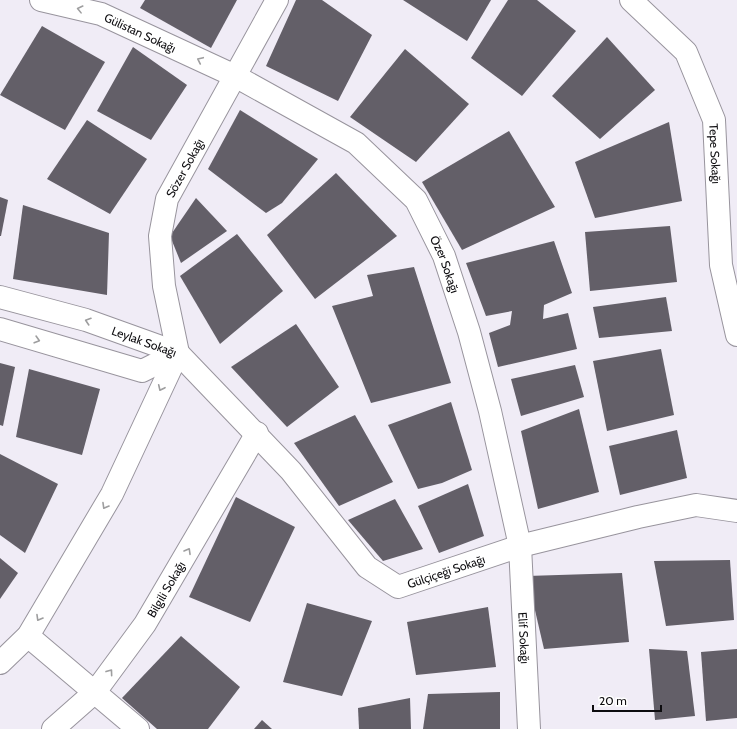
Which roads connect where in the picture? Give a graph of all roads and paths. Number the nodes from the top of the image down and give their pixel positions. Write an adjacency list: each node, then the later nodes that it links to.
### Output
1 (41, 0): 4 (street, Gülistan Sokağı, one-way to 1)
2 (277, 0): 4 (street, Sözer Sokağı)
3 (631, 0): 7 (street, Tepe Sokağı)
4 (235, 76): 8 (street, Sözer Sokağı); 11 (street, Özer Sokağı)
5 (0, 297): 8 (street, Leylak Sokağı, one-way to 5)
6 (0, 329): 8 (street, Leylak Sokağı, one-way to 8)
7 (737, 335)
8 (178, 353): 9 (street, Gülçiçeği Sokağı); 12 (street, one-way to 12)
9 (256, 434): 11 (street, Gülçiçeği Sokağı); 14 (street, Bilgili Sokağı, one-way to 9)
10 (737, 511): 11 (street, Gülçiçeği Sokağı)
11 (520, 546): 17 (street, Elif Sokağı)
12 (28, 636): 13 (street); 14 (street)
13 (0, 664)
14 (96, 692): 15 (street, Bilgili Sokağı); 16 (street)
15 (53, 729)
16 (138, 729)
17 (529, 729)

